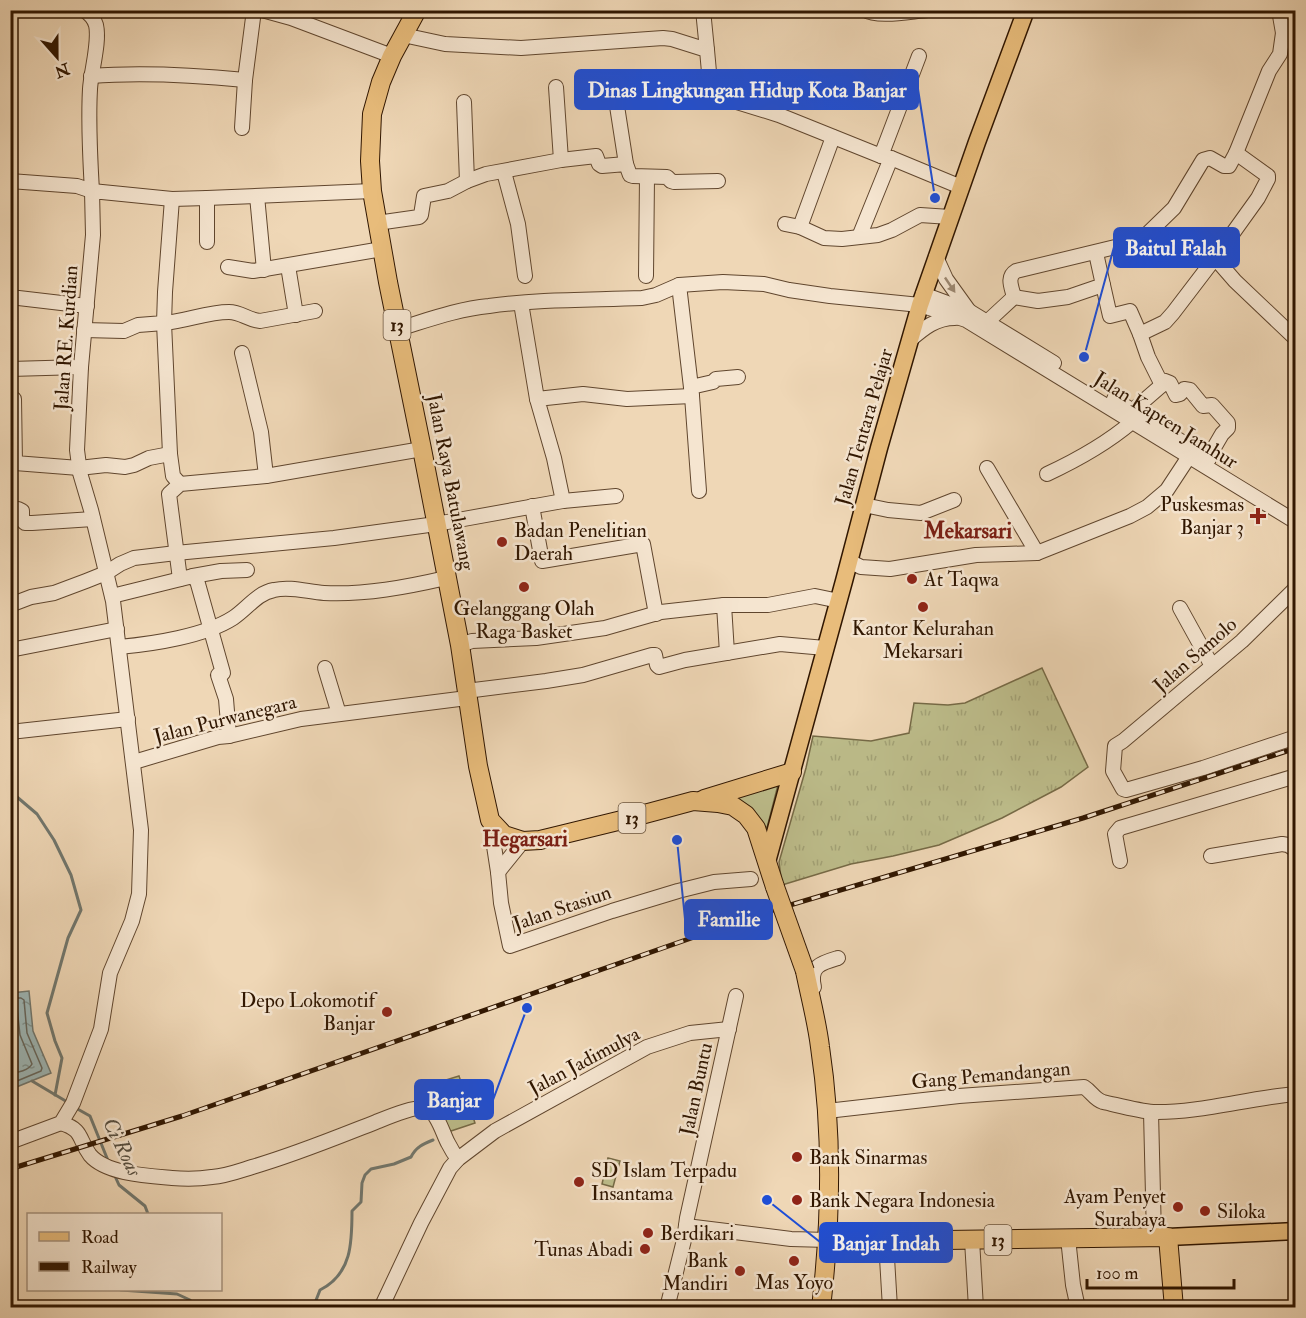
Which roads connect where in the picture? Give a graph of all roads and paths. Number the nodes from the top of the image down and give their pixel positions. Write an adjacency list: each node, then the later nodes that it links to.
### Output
1 (84, 10): 16 (street, Jalan RE. Kurdian)
2 (254, 10): 17 (street)
3 (262, 10): 10 (street)
4 (417, 10): 12 (highway, Jalan Raya Batulawang / 13)
5 (704, 10): 13 (street)
6 (865, 10): 7 (street)
7 (928, 10)
8 (1026, 10): 32 (main road, Jalan Tentara Pelajar)
9 (1279, 10): 11 (street)
10 (292, 14): 14 (street)
11 (1289, 32): 23 (street)
12 (403, 35): 13 (street); 14 (highway, Jalan Raya Batulawang / 13)
13 (707, 50): 19 (street)
14 (392, 56): 33 (highway, Jalan Raya Batulawang / 13)
15 (920, 56): 24 (street)
16 (91, 76): 17 (street); 34 (street, Jalan RE. Kurdian)
17 (245, 80): 21 (street)
18 (556, 87): 25 (street)
19 (711, 94): 22 (street); 26 (street)
20 (464, 102): 31 (street)
21 (242, 128)
22 (833, 136): 24 (street); 41 (street)
23 (1236, 153): 45 (street); 47 (street)
24 (886, 157): 32 (street); 42 (street)
25 (561, 160): 26 (street); 27 (street)
26 (626, 164): 28 (street)
27 (504, 172): 31 (street); 51 (street)
28 (647, 177): 29 (street); 52 (street)
29 (718, 180)
30 (10, 181): 34 (street)
31 (467, 181): 39 (street)
32 (961, 187): 38 (main road, Jalan Tentara Pelajar)
33 (372, 191): 35 (street); 39 (highway, Jalan Raya Batulawang / 13)
34 (92, 192): 37 (street); 59 (street, Jalan RE. Kurdian)
35 (257, 196): 36 (street); 50 (street)
36 (207, 198): 37 (street); 43 (street)
37 (172, 199): 63 (street)
38 (950, 217): 42 (street); 46 (main road, Jalan Tentara Pelajar)
39 (378, 223): 44 (highway, Jalan Raya Batulawang / 13)
40 (785, 224): 41 (street)
41 (800, 227): 42 (street)
42 (859, 237)
43 (207, 242)
44 (382, 249): 48 (street); 65 (highway, Jalan Raya Batulawang / 13)
45 (1096, 253): 54 (street); 56 (street)
46 (936, 257): 57 (main road, Jalan Tentara Pelajar); 62 (street, one-way to 62)
47 (1215, 258): 67 (street); 68 (street)
48 (288, 266): 50 (street); 61 (street)
49 (228, 267): 50 (street)
50 (264, 270)
51 (525, 276)
52 (646, 276)
53 (679, 285): 57 (street, Jalan Kapten Jamhur); 58 (street, Jalan Kapten Jamhur); 76 (street)
54 (1103, 285): 56 (street); 67 (street)
55 (10, 297): 59 (street)
56 (1014, 297): 64 (street)
57 (922, 299): 62 (street, Jalan Kapten Jamhur); 69 (main road, Jalan Tentara Pelajar)
58 (521, 303): 65 (street, Jalan Kapten Jamhur); 78 (street)
59 (87, 306): 66 (street, Jalan RE. Kurdian)
60 (315, 311): 61 (street)
61 (296, 315): 63 (street)
62 (967, 315): 64 (street, Jalan Kapten Jamhur); 69 (street); 74 (street, Jalan Kapten Jamhur)
63 (164, 322): 66 (street); 81 (street)
64 (987, 322): 74 (street, Jalan Kapten Jamhur)
65 (398, 328): 80 (highway, Jalan Raya Batulawang / 13)
66 (84, 330): 71 (street, Jalan RE. Kurdian)
67 (1140, 334): 75 (street)
68 (1296, 339)
69 (910, 340): 95 (main road, Jalan Tentara Pelajar)
70 (242, 353): 88 (street)
71 (81, 367): 72 (street); 85 (street, Jalan RE. Kurdian)
72 (10, 369)
73 (738, 377): 76 (street)
74 (1070, 377): 79 (street, Jalan Kapten Jamhur)
75 (1162, 385): 79 (street); 83 (street)
76 (691, 392): 78 (street); 90 (street)
77 (12, 397): 84 (street)
78 (537, 399): 93 (street)
79 (1132, 417): 82 (street, Jalan Kapten Jamhur); 87 (street)
80 (422, 449): 88 (street); 100 (highway, Jalan Raya Batulawang / 13)
81 (170, 454): 85 (street); 89 (street)
82 (1191, 454): 83 (street, Jalan Kapten Jamhur); 99 (street, Jalan Kapten Jamhur); 102 (street)
83 (1208, 459): 97 (street, Jalan Kapten Jamhur)
84 (13, 464): 85 (street)
85 (79, 468): 98 (street, Jalan RE. Kurdian)
86 (987, 468): 102 (street)
87 (1047, 474)
88 (266, 476): 89 (street)
89 (180, 484): 101 (street)
90 (699, 491)
91 (616, 496): 93 (street)
92 (954, 500): 95 (street)
93 (563, 501): 94 (street)
94 (532, 506): 100 (street); 114 (street)
95 (864, 506): 103 (main road, Jalan Tentara Pelajar)
96 (10, 510): 98 (street)
97 (1296, 512)
98 (93, 519): 105 (street, Jalan RE. Kurdian)
99 (1296, 522)
100 (436, 524): 101 (street); 107 (highway, Jalan Raya Batulawang / 13)
101 (176, 553): 105 (street); 106 (street)
102 (1037, 553): 103 (street)
103 (849, 561): 110 (main road, Jalan Tentara Pelajar)
104 (247, 570): 106 (street)
105 (106, 573): 109 (street, Jalan RE. Kurdian); 111 (street)
106 (187, 578): 109 (street); 115 (street)
107 (446, 578): 115 (street); 117 (highway, Jalan Raya Batulawang / 13)
108 (1296, 588): 122 (street, Jalan Samolo)
109 (112, 596): 116 (street, Jalan RE. Kurdian)
110 (838, 601): 112 (street); 119 (main road, Jalan Tentara Pelajar)
111 (10, 604)
112 (724, 605): 114 (street); 121 (street)
113 (1180, 608): 122 (street)
114 (656, 614): 117 (street)
115 (211, 628): 118 (street); 128 (street)
116 (117, 629): 118 (street, Jalan RE. Kurdian); 120 (street)
117 (460, 645): 124 (highway, Jalan Raya Batulawang / 13)
118 (119, 647): 126 (street, Jalan RE. Kurdian)
119 (825, 648): 121 (street); 131 (main road, Jalan Tentara Pelajar)
120 (10, 650)
121 (728, 653): 124 (street, Jalan Purwanegara)
122 (1212, 666): 129 (street, Jalan Samolo)
123 (325, 668): 125 (street)
124 (467, 694): 125 (street, Jalan Purwanegara); 134 (highway, Jalan Raya Batulawang / 13)
125 (339, 714): 128 (street, Jalan Purwanegara)
126 (128, 719): 127 (street); 130 (street, Jalan RE. Kurdian)
127 (10, 732)
128 (229, 736): 130 (street, Jalan Purwanegara)
129 (1296, 737)
130 (134, 762): 147 (street, Jalan Purwanegara)
131 (792, 771): 133 (highway); 139 (main road, Jalan Tentara Pelajar)
132 (1296, 776): 138 (street)
133 (693, 801): 135 (highway, 13); 139 (highway, 13)
134 (490, 820): 135 (highway); 140 (street, Jalan Stasiun)
135 (523, 841): 140 (street)
136 (1295, 851): 137 (street)
137 (1211, 856)
138 (1120, 861)
139 (767, 862): 146 (highway, 13, bridge)
140 (498, 872): 141 (street, Jalan Stasiun)
141 (751, 879)
142 (838, 958): 146 (street)
143 (736, 996): 144 (street, Jalan Buntu)
144 (729, 1029): 150 (street, Jalan Jadimulya); 151 (street, Jalan Buntu)
145 (1296, 1094): 148 (street, Gang Pemandangan)
146 (826, 1107): 148 (street, Gang Pemandangan); 155 (highway, 13)
147 (68, 1112): 149 (street); 150 (street)
148 (1151, 1112): 153 (street)
149 (10, 1142)
150 (458, 1159): 158 (street, Jalan Jadimulya)
151 (686, 1226): 155 (street); 159 (street, Jalan Buntu)
152 (1296, 1231): 153 (main road)
153 (1161, 1237): 154 (highway, 13); 164 (highway)
154 (1068, 1238): 156 (highway, 13); 163 (street)
155 (828, 1240): 157 (highway, 13); 160 (highway, 13)
156 (972, 1240): 157 (highway, 13); 162 (street)
157 (886, 1241): 161 (street)
158 (381, 1308)
159 (667, 1308)
160 (821, 1308)
161 (890, 1308)
162 (976, 1308)
163 (1078, 1308)
164 (1174, 1308)

